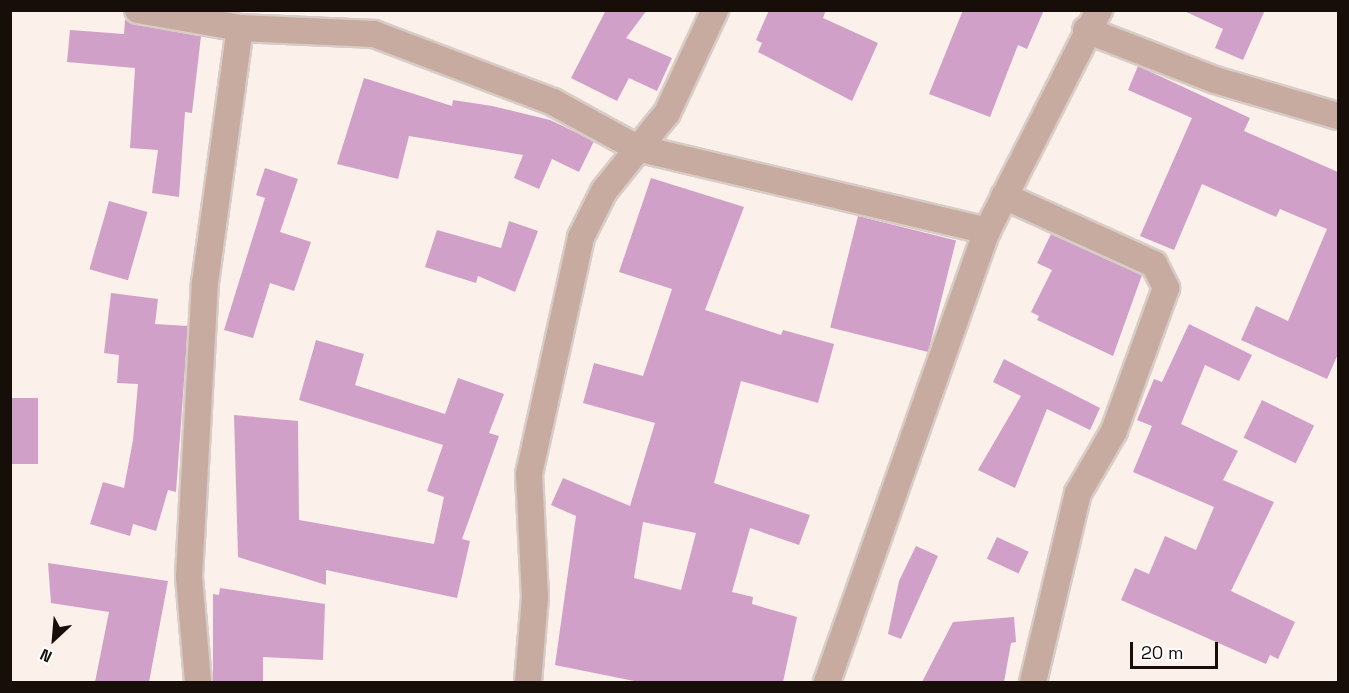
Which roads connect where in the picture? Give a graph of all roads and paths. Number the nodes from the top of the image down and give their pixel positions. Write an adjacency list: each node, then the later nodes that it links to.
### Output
1 (138, 10): 4 (street)
2 (715, 10): 6 (street)
3 (1092, 20): 5 (street); 7 (street)
4 (240, 28): 6 (street); 9 (street)
5 (1338, 116)
6 (637, 148): 8 (street); 10 (street)
7 (1004, 196): 8 (street); 12 (street)
8 (987, 231): 11 (street)
9 (198, 682)
10 (528, 682)
11 (827, 682)
12 (1033, 682)

